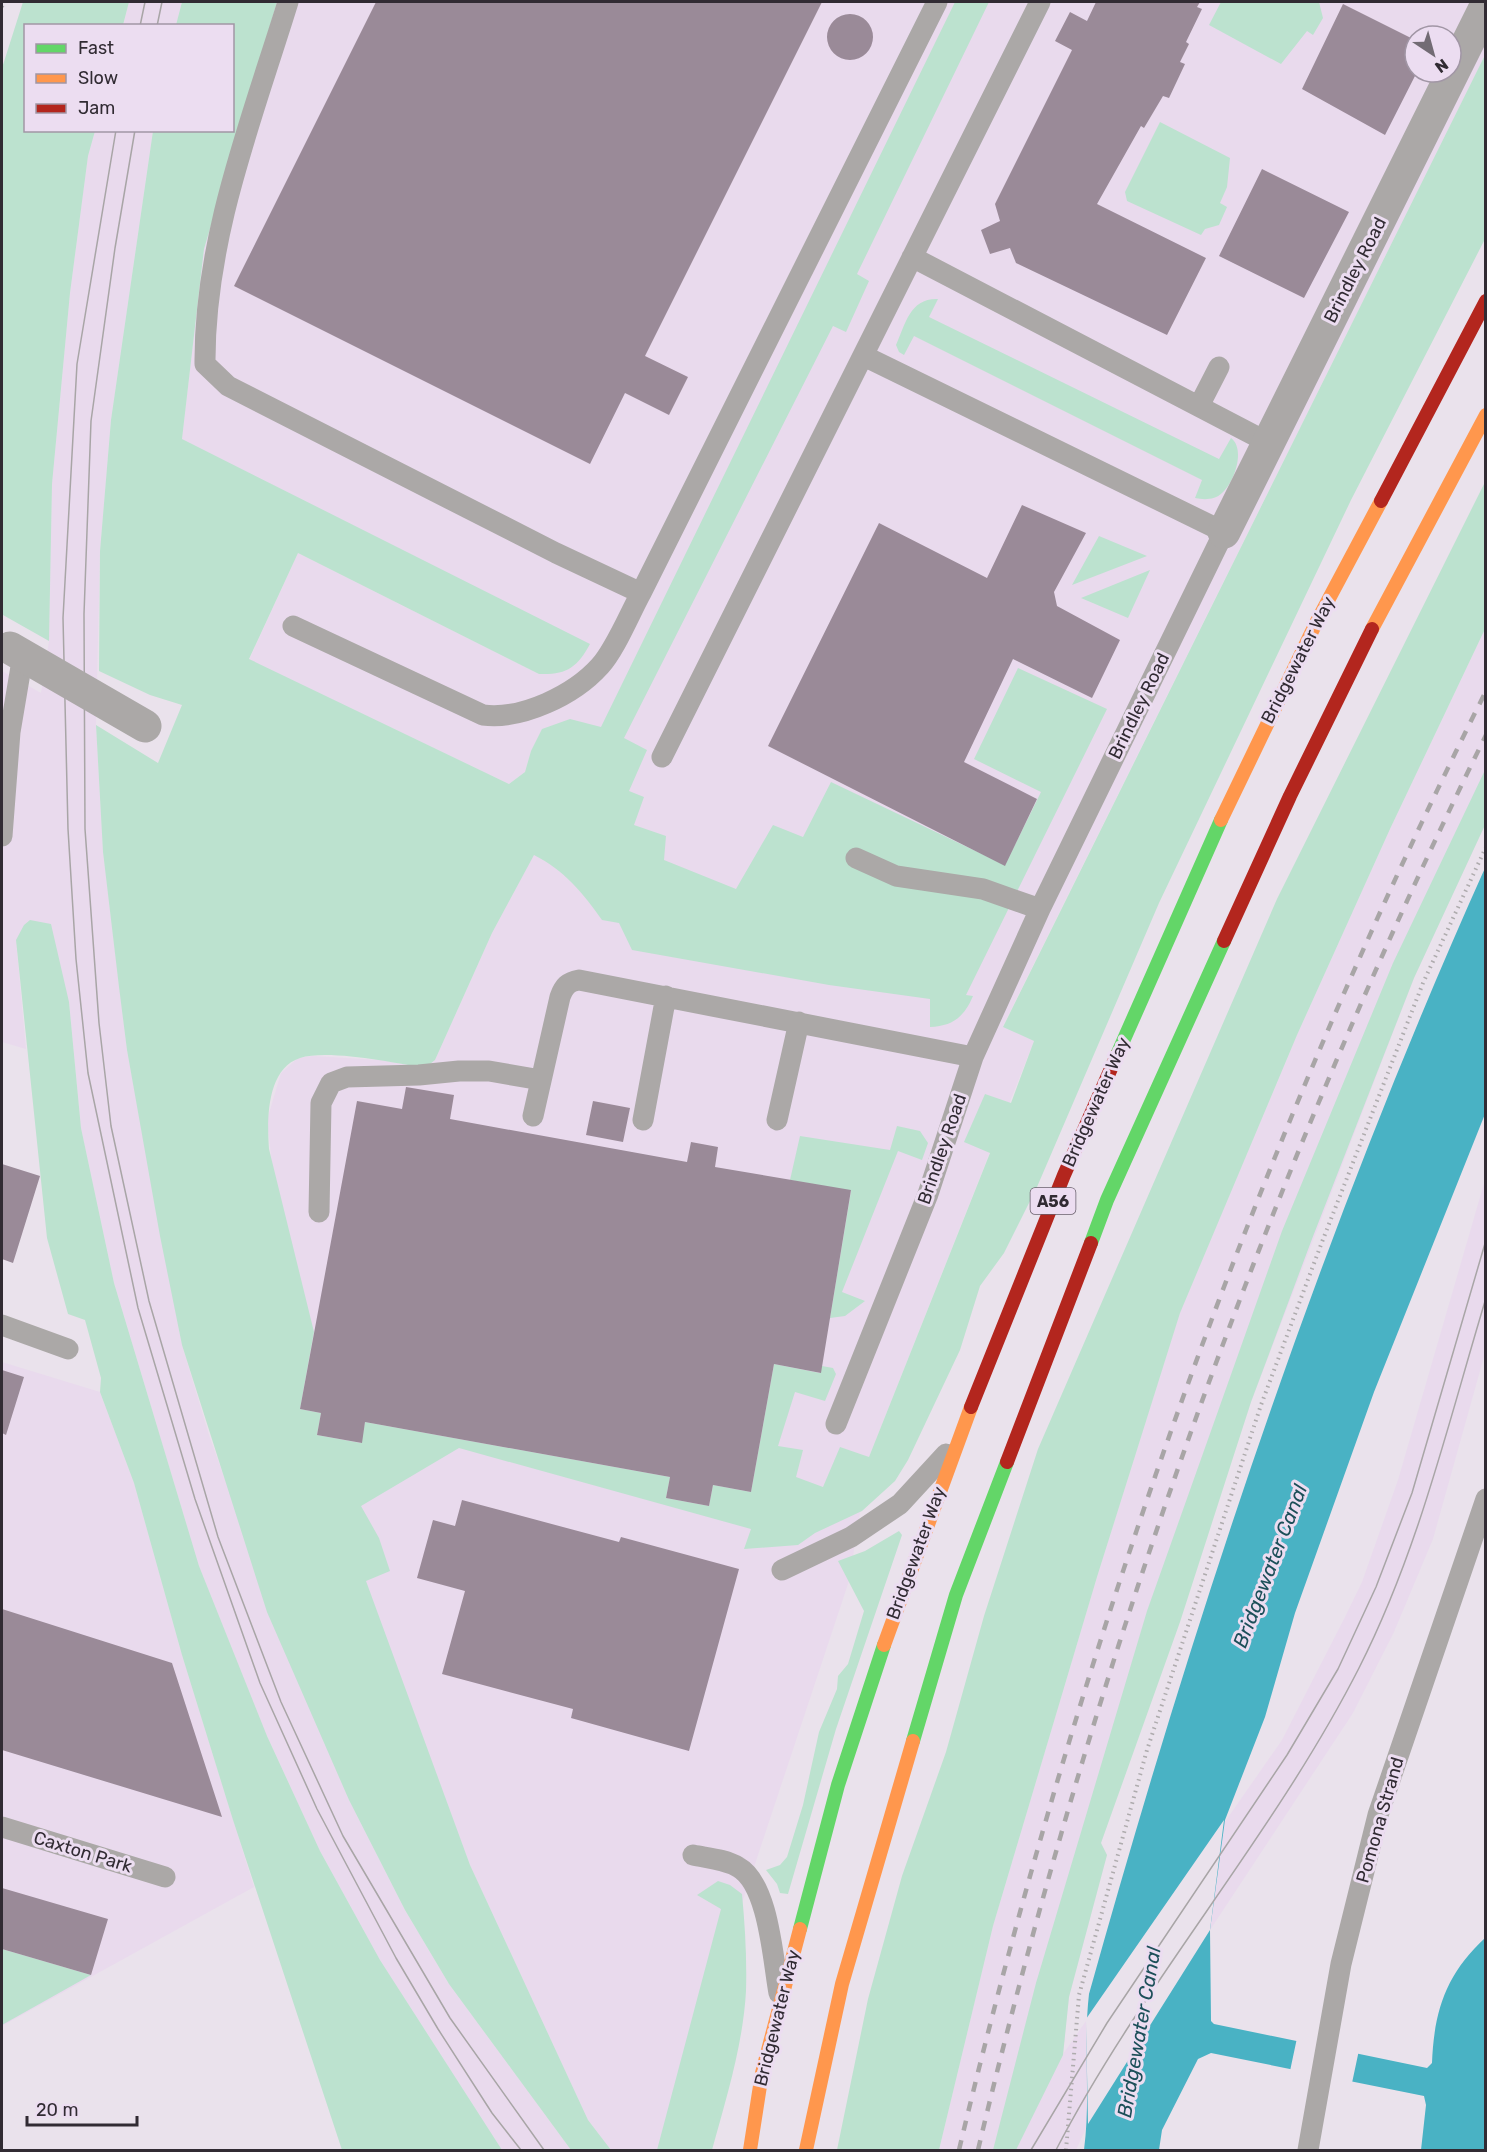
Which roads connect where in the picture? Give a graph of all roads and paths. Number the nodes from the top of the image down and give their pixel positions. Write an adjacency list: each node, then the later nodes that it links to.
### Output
1 (3, 2): 6 (path)
2 (288, 2): 15 (lane)
3 (937, 2): 15 (lane)
4 (1040, 2): 7 (lane)
5 (1485, 6): 13 (street, Brindley Road)
6 (2, 7)
7 (912, 257): 9 (lane); 11 (lane)
8 (1485, 301): 35 (highway, Bridgewater Way / A56)
9 (864, 356): 14 (lane); 19 (lane)
10 (1219, 367): 11 (lane)
11 (1199, 406): 13 (lane)
12 (1485, 415): 43 (highway, A56)
13 (1267, 442): 14 (street, Brindley Road)
14 (1224, 532): 23 (lane, Brindley Road)
15 (641, 593): 16 (lane)
16 (293, 626)
17 (11, 649): 18 (street, bridge); 20 (lane)
18 (145, 726)
19 (662, 757)
20 (2, 836)
21 (1485, 847): 44 (path)
22 (856, 858): 23 (lane)
23 (1040, 909): 26 (lane, Brindley Road)
24 (666, 996): 25 (lane); 27 (lane); 29 (lane)
25 (799, 1022): 26 (lane); 30 (lane)
26 (973, 1057): 34 (lane, Brindley Road)
27 (541, 1080): 28 (lane); 31 (lane)
28 (533, 1116)
29 (643, 1120)
30 (777, 1120)
31 (319, 1212)
32 (2, 1325): 33 (lane)
33 (68, 1349)
34 (836, 1424)
35 (956, 1444): 37 (lane); 41 (highway, Bridgewater Way / A56)
36 (1485, 1499): 45 (lane, Pomona Strand)
37 (782, 1570)
38 (2, 1827): 40 (lane, Caxton Park)
39 (693, 1855): 41 (lane)
40 (165, 1877)
41 (780, 2003): 42 (highway, Bridgewater Way / A56)
42 (750, 2151)
43 (806, 2151)
44 (1066, 2151)
45 (1308, 2151)

